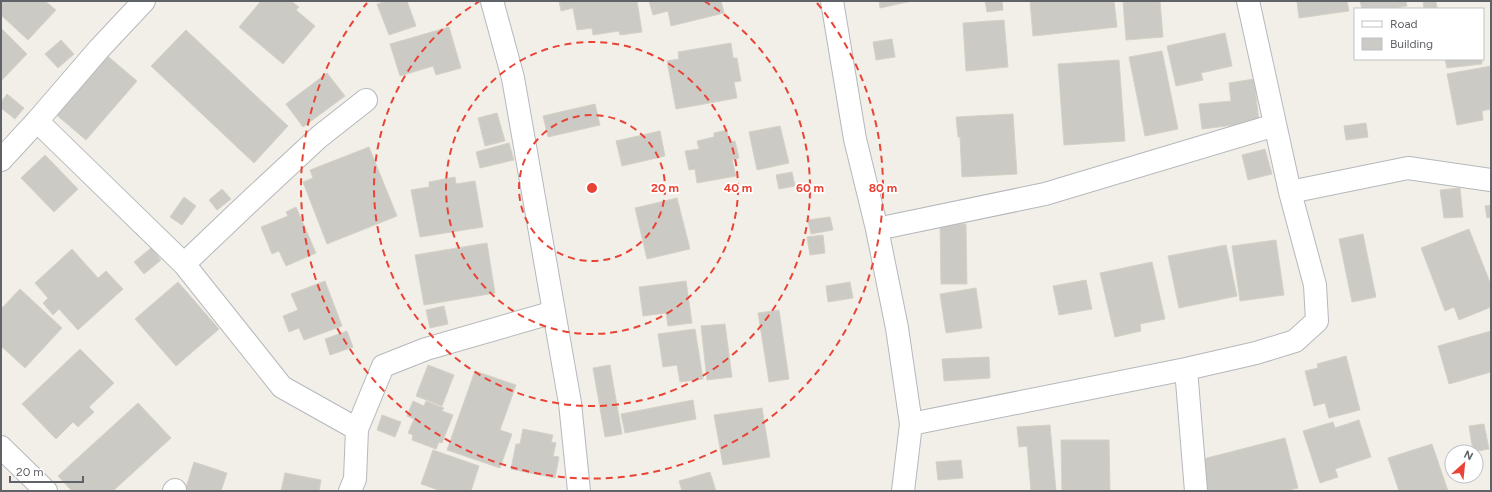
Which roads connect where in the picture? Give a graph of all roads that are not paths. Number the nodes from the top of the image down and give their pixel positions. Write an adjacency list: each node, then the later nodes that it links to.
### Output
1 (144, 1): 6 (street)
2 (492, 1): 13 (street)
3 (832, 1): 11 (street)
4 (1248, 1): 7 (street)
5 (366, 100): 12 (street)
6 (37, 121): 8 (street); 12 (street)
7 (1275, 125): 10 (street); 11 (street)
8 (1, 160)
9 (1491, 180): 10 (street)
10 (1290, 192): 14 (street)
11 (877, 229): 15 (street)
12 (184, 264): 16 (street)
13 (554, 312): 16 (street); 20 (street)
14 (1186, 370): 15 (street); 22 (street)
15 (911, 424): 21 (street)
16 (357, 429): 19 (street)
17 (1, 447): 18 (street)
18 (46, 491)
19 (350, 491)
20 (580, 491)
21 (903, 491)
22 (1196, 491)

